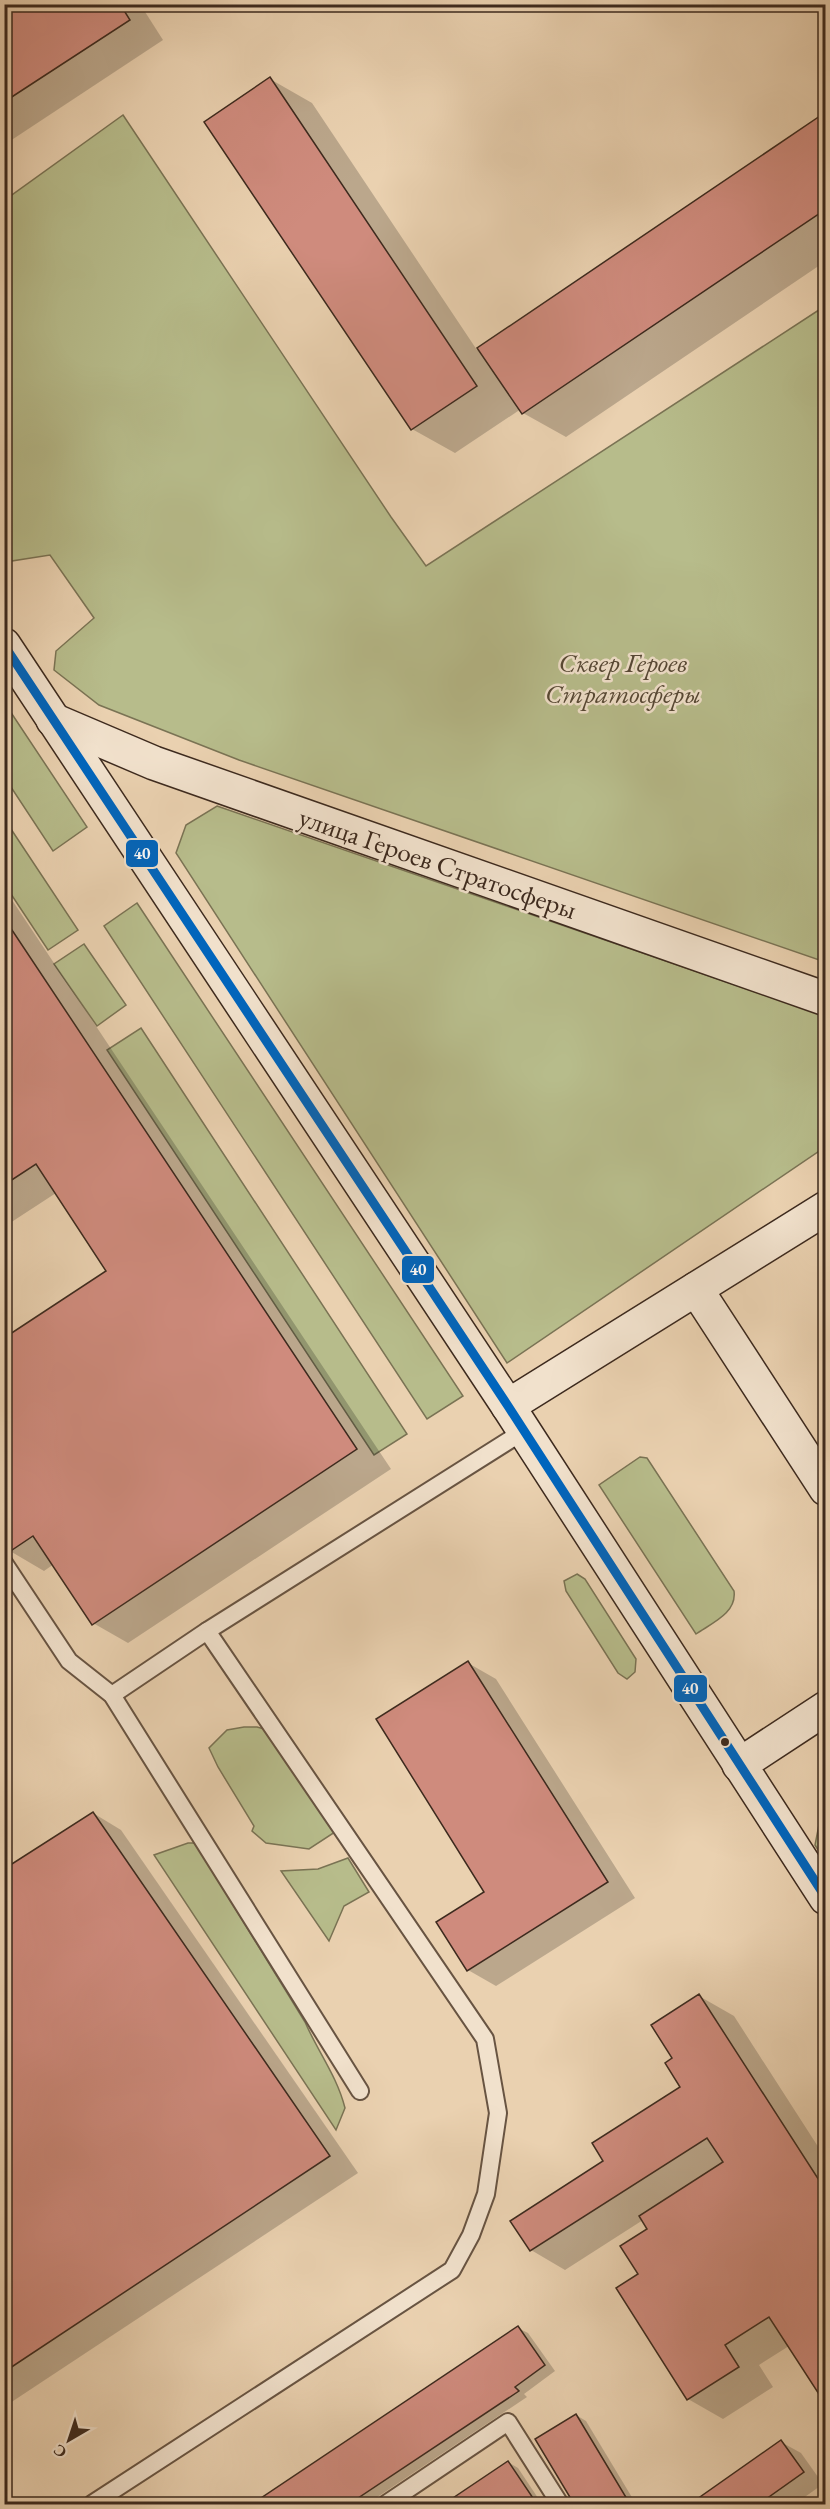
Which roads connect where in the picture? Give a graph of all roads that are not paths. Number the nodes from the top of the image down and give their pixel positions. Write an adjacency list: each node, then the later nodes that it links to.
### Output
1 (4, 645): 2 (street)
2 (53, 720): 3 (street, улица Героев Стратосферы); 6 (street)
3 (825, 999)
4 (825, 1209): 5 (street)
5 (696, 1289): 6 (street); 7 (street)
6 (516, 1418): 9 (lane); 12 (street)
7 (825, 1489)
8 (4, 1563): 10 (lane)
9 (207, 1631): 10 (lane); 15 (lane)
10 (112, 1695): 14 (lane)
11 (825, 1708): 12 (street)
12 (739, 1765): 13 (street)
13 (825, 1898)
14 (360, 2091)
15 (92, 2505)
16 (386, 2505): 17 (lane)
17 (560, 2505)

